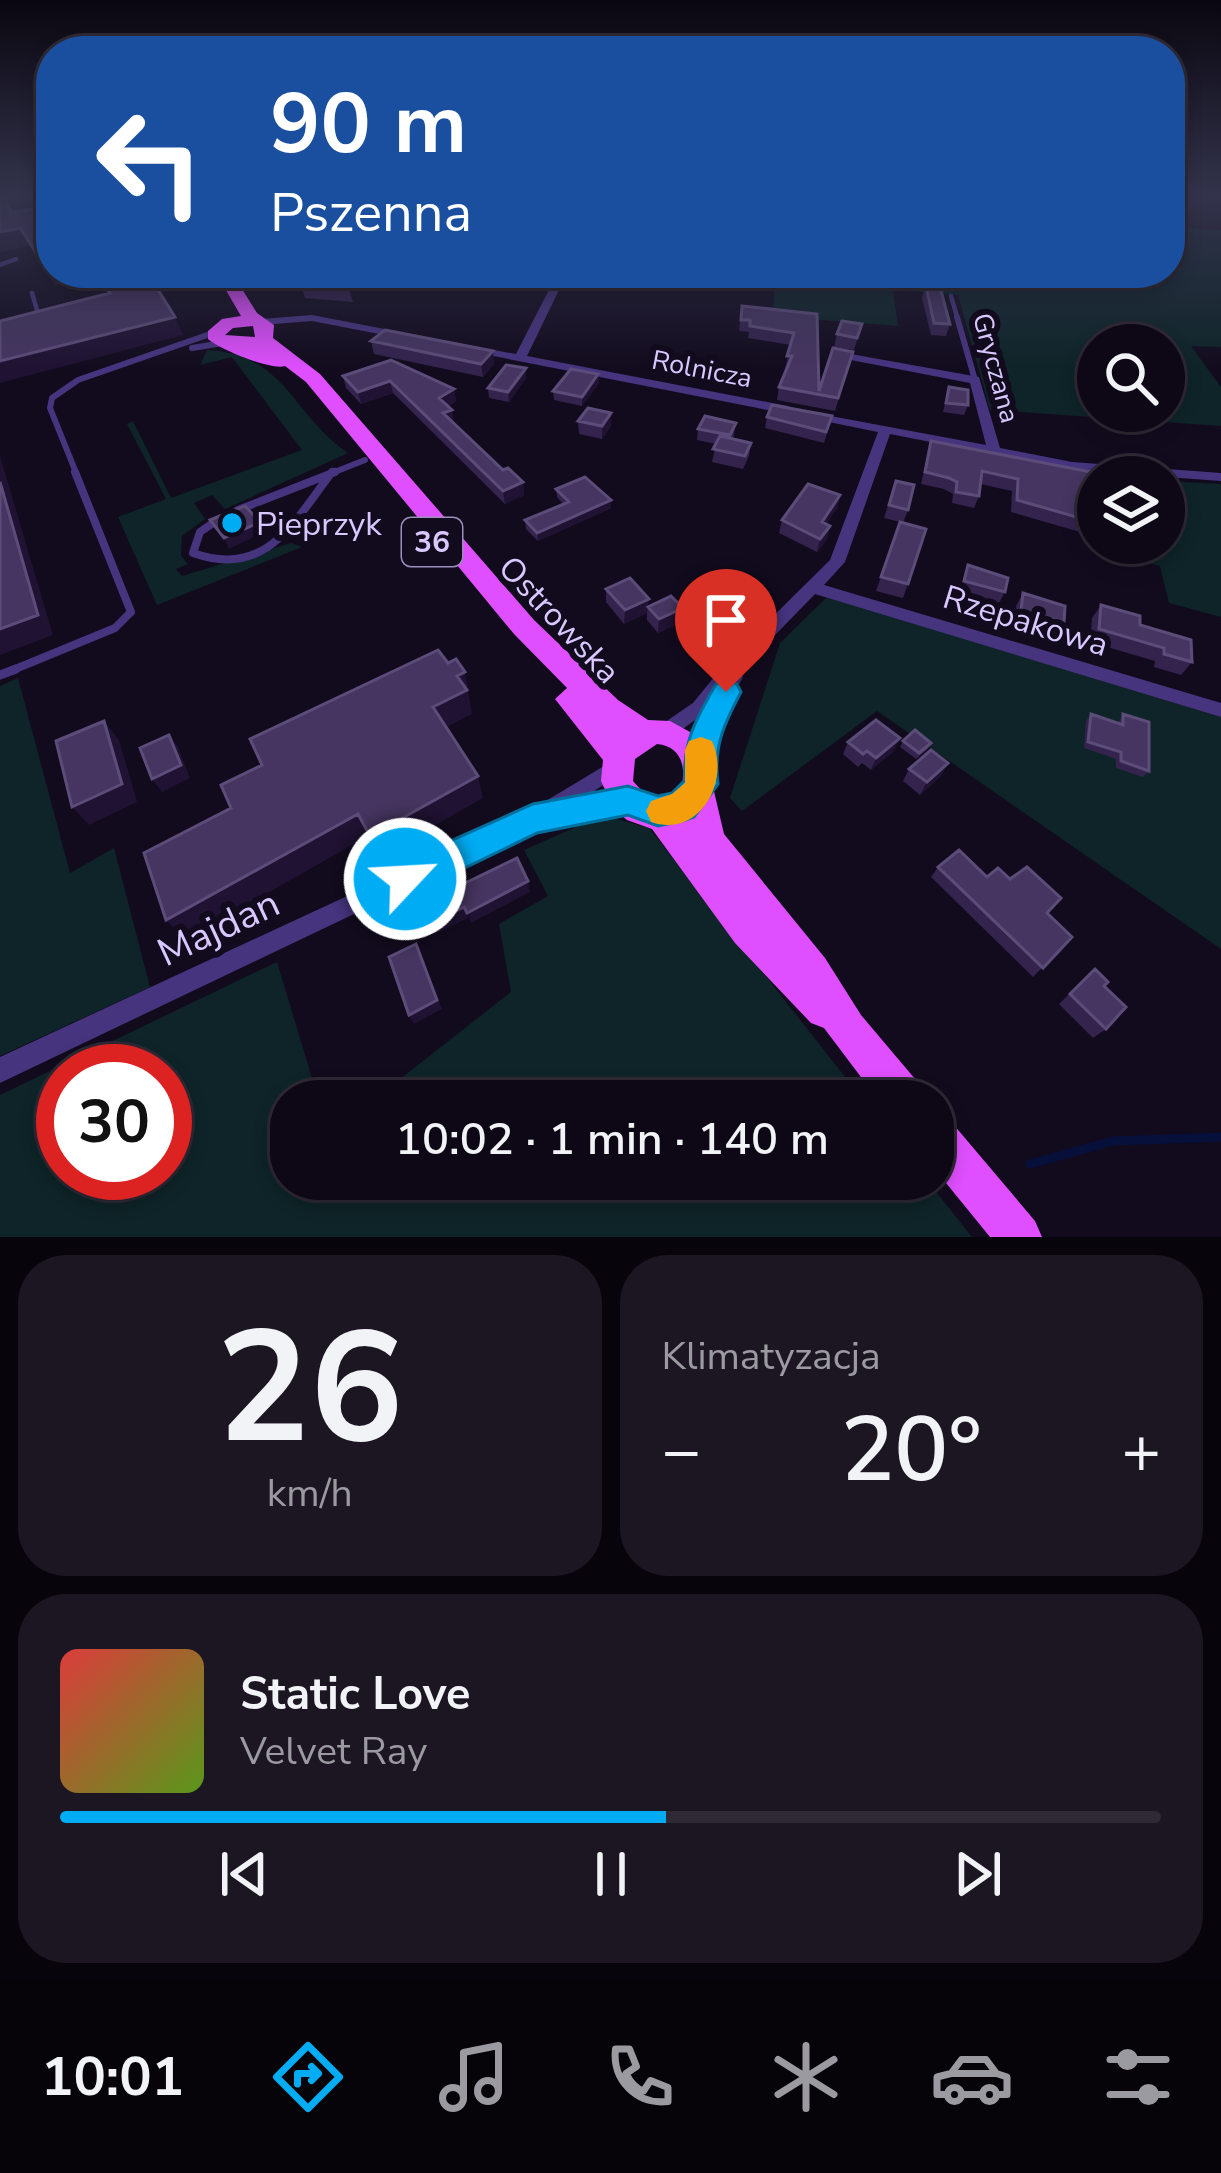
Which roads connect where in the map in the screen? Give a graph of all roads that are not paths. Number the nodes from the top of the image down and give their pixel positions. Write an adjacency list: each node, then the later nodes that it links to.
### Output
1 (16, 259): 2 (lane)
2 (0, 265)
3 (234, 288): 7 (main road, Ostrowska / 36)
4 (555, 288): 15 (street)
5 (32, 293): 8 (lane)
6 (952, 296): 16 (lane, Gryczana)
7 (241, 299): 9 (main road, Ostrowska / 36); 10 (main road)
8 (29, 322)
9 (261, 327): 10 (main road); 11 (street); 26 (main road, Ostrowska / 36)
10 (225, 336): 13 (lane); 13 (lane); 19 (main road, Ostrowska / 36)
11 (425, 340)
12 (462, 347): 15 (street, Rolnicza)
13 (161, 354): 24 (lane)
14 (834, 354): 16 (street)
15 (520, 358): 17 (street, Rolnicza)
16 (975, 380): 18 (street, Gryczana)
17 (885, 429): 18 (street, Rolnicza); 22 (street)
18 (994, 452): 21 (street, Rolnicza)
19 (365, 460): 20 (lane); 27 (main road, Ostrowska / 36)
20 (332, 471): 20 (lane)
21 (1221, 477)
22 (815, 588): 23 (street); 25 (street, Rzepakowa)
23 (748, 652): 26 (street); 28 (street)
24 (0, 675)
25 (1221, 710)
26 (654, 735): 27 (main road); 28 (main road, 36)
27 (616, 762): 29 (main road, 36); 30 (street, Majdan)
28 (699, 774): 29 (main road); 31 (main road, 36)
29 (643, 806): 30 (street, Majdan); 31 (main road, 36)
30 (533, 819): 32 (street, Majdan)
31 (847, 1029): 33 (main road, 36)
32 (0, 1070)
33 (889, 1080)
34 (954, 1159): 35 (main road)
35 (1018, 1237)

